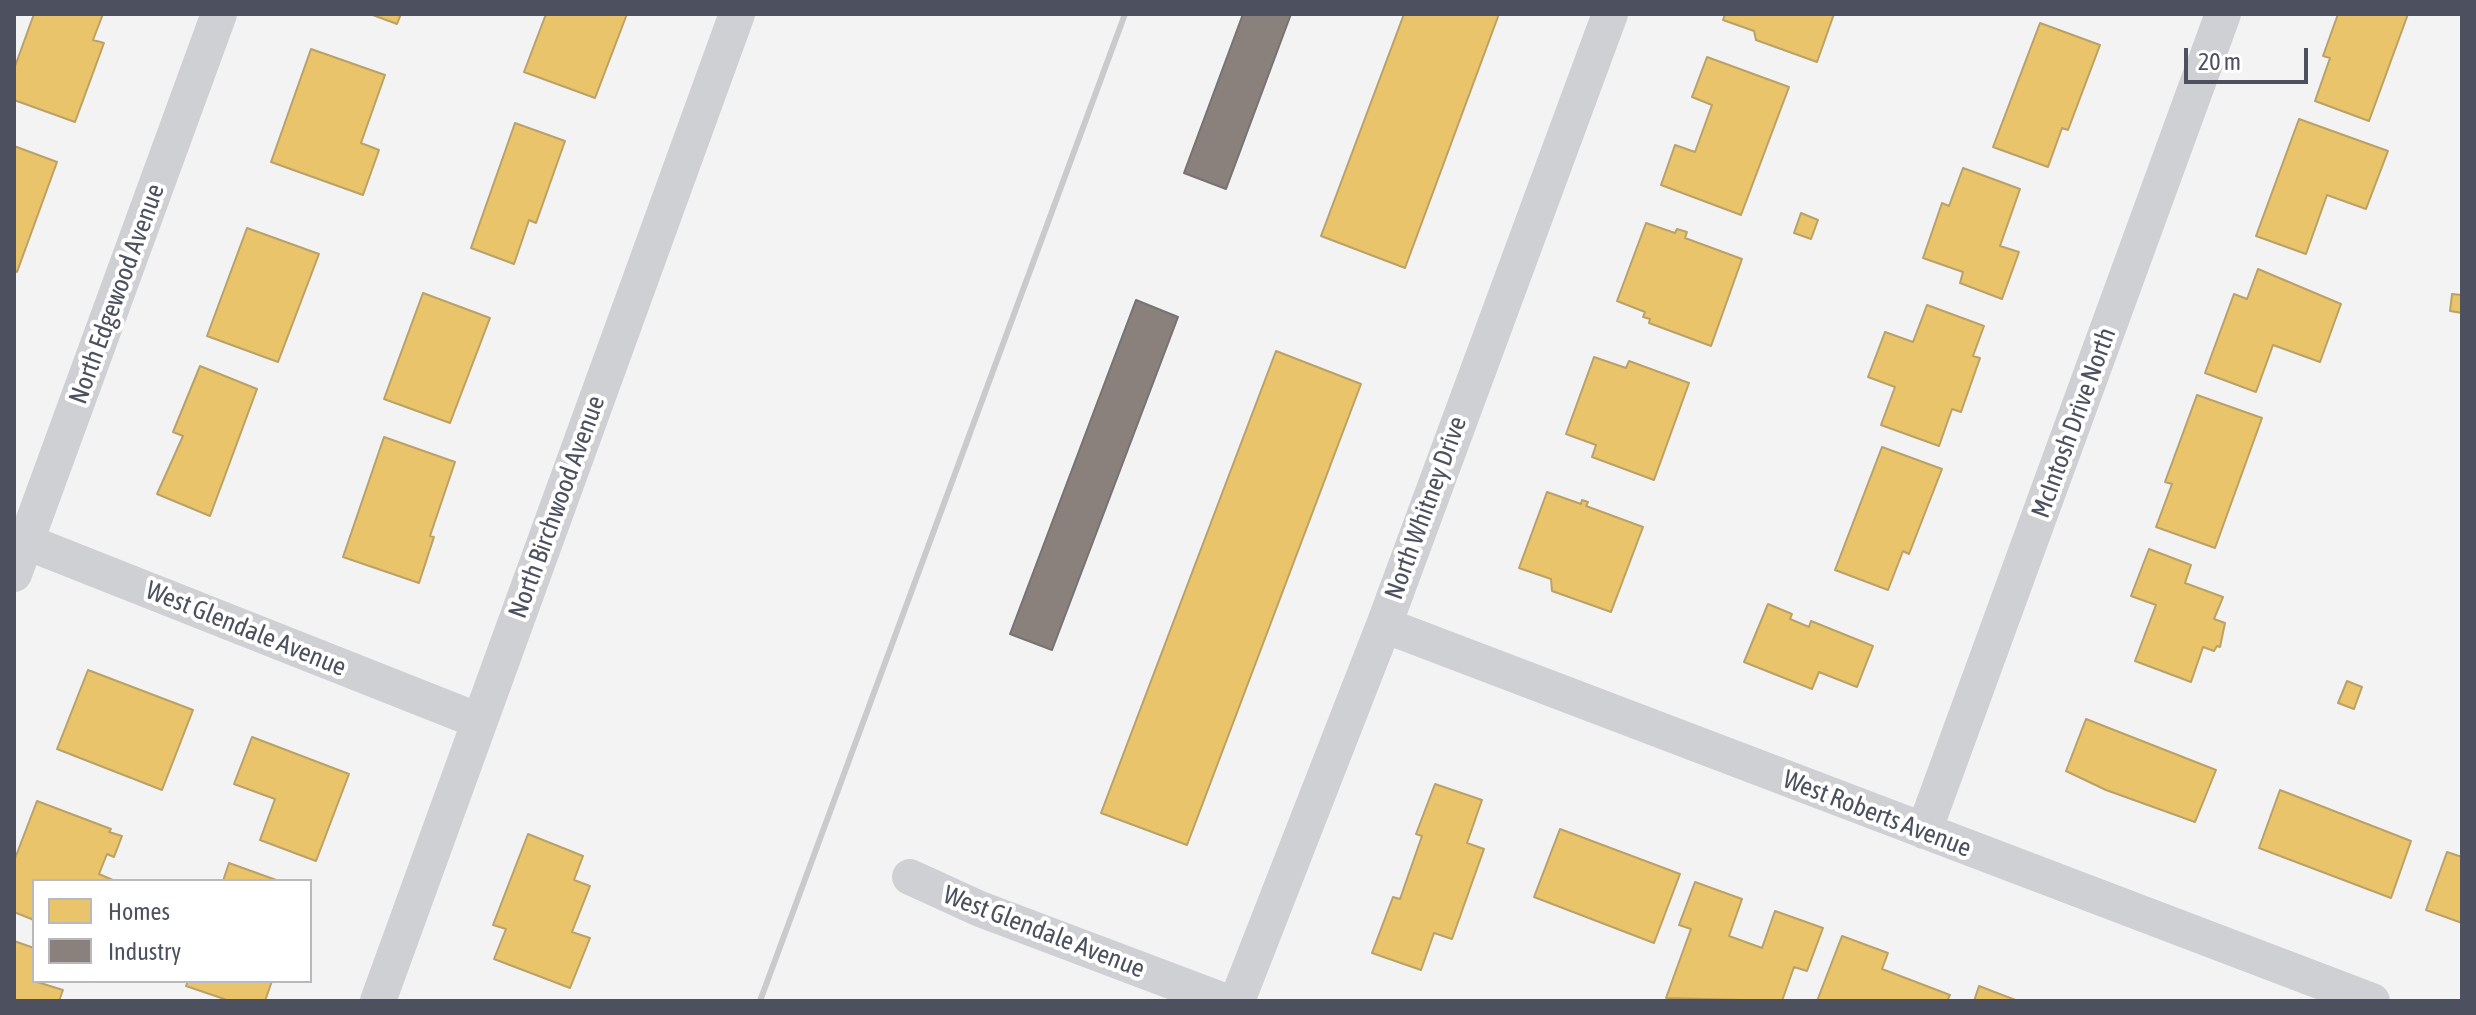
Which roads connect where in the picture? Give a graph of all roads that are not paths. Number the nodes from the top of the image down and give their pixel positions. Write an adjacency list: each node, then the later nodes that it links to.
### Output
1 (219, 14): 5 (street, North Edgewood Avenue)
2 (737, 14): 7 (street, North Birchwood Avenue)
3 (1610, 14): 6 (street, North Whitney Drive)
4 (2223, 14): 8 (street, McIntosh Drive North)
5 (18, 551): 7 (street, West Glendale Avenue)
6 (1384, 625): 8 (street, West Roberts Avenue); 12 (street, North Whitney Drive)
7 (479, 721): 10 (street, North Birchwood Avenue)
8 (1924, 831): 13 (street, West Roberts Avenue)
9 (910, 877): 11 (street, West Glendale Avenue)
10 (378, 1001)
11 (1224, 1001)
12 (1237, 1001)
13 (2372, 1001)

